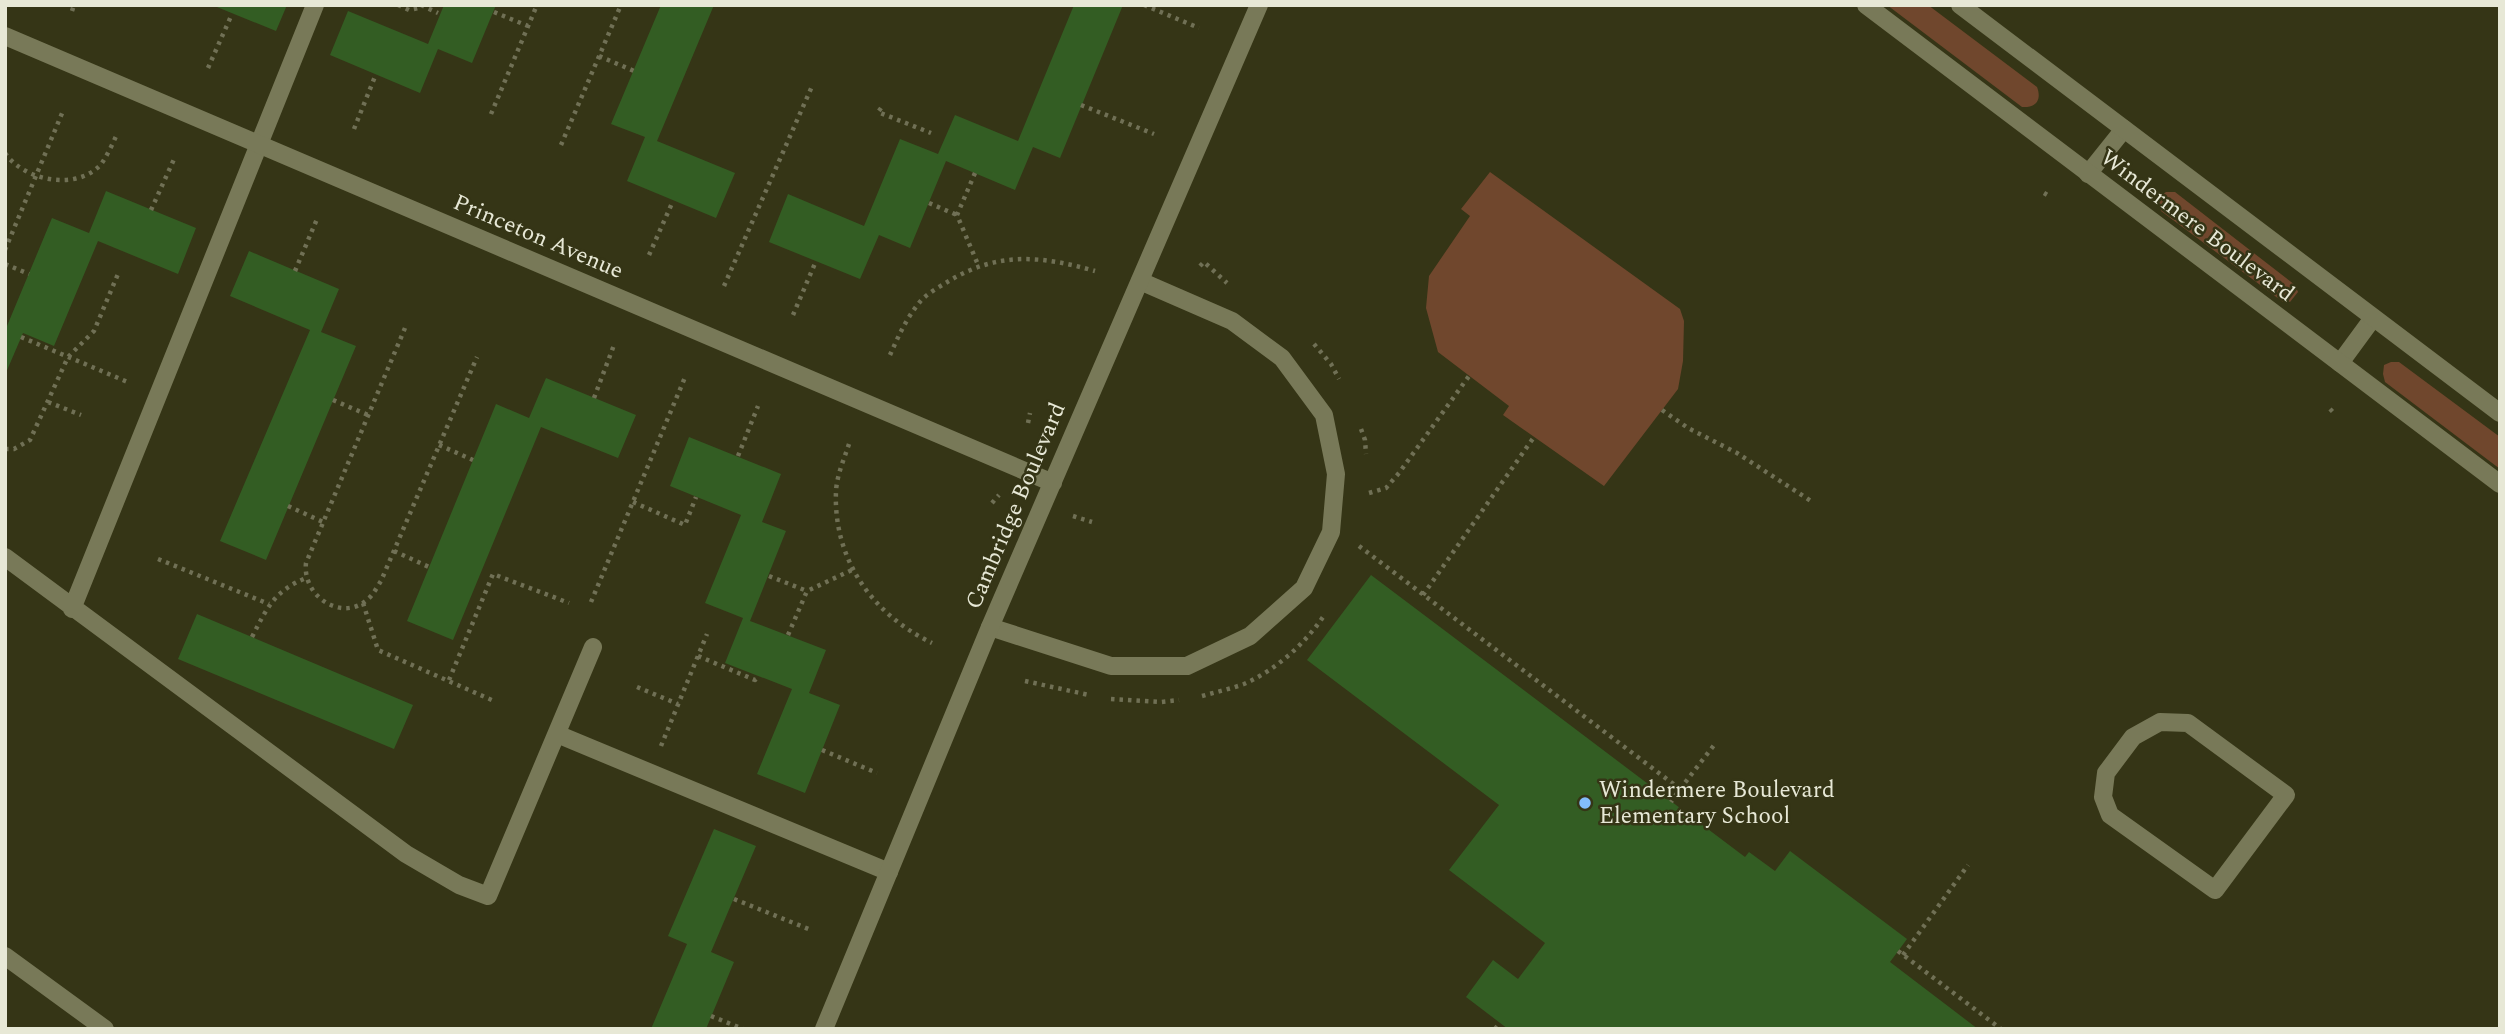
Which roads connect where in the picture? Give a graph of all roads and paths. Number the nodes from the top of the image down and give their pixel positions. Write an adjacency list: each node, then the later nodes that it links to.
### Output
1 (315, 5): 30 (street)
2 (398, 5): 3 (path)
3 (421, 5): 11 (path)
4 (537, 5): 13 (path)
5 (621, 5): 16 (path)
6 (1144, 5): 14 (path)
7 (1259, 5): 52 (street, Cambridge Boulevard)
8 (1866, 5): 35 (street, Windermere Boulevard)
9 (1960, 5): 26 (street, Windermere Boulevard)
10 (494, 12): 13 (path)
11 (438, 13)
12 (232, 14): 17 (path)
13 (528, 26): 24 (path)
14 (1199, 28)
15 (5, 36): 30 (street, Princeton Avenue)
16 (599, 56): 18 (path); 31 (path)
17 (208, 68)
18 (634, 71)
19 (376, 74): 25 (path)
20 (813, 84): 53 (path)
21 (1081, 105): 29 (path)
22 (880, 108): 27 (path)
23 (63, 111): 36 (path)
24 (491, 114)
25 (354, 129)
26 (2124, 129): 35 (street); 56 (street, Windermere Boulevard)
27 (931, 133)
28 (117, 134): 36 (path)
29 (1154, 134)
30 (260, 145): 88 (street, Princeton Avenue); 118 (street)
31 (561, 145)
32 (5, 153): 36 (path)
33 (175, 158): 39 (path)
34 (975, 173): 40 (path)
35 (2088, 174): 64 (street, Windermere Boulevard)
36 (36, 175): 42 (path)
37 (673, 201): 43 (path)
38 (929, 203): 40 (path)
39 (152, 210)
40 (957, 215): 47 (path)
41 (317, 219): 48 (path)
42 (5, 250)
43 (649, 255)
44 (816, 261): 55 (path)
45 (5, 264): 50 (path)
46 (1200, 266): 54 (path)
47 (979, 267): 49 (path); 61 (path)
48 (295, 271)
49 (1095, 271)
50 (29, 274)
51 (118, 274): 62 (path)
52 (1140, 281): 88 (street, Cambridge Boulevard); 119 (street)
53 (724, 286)
54 (1232, 286)
55 (793, 315)
56 (2373, 318): 64 (street); 75 (street, Windermere Boulevard)
57 (405, 328): 77 (path)
58 (21, 337): 62 (path)
59 (1314, 344): 68 (path)
60 (614, 345): 69 (path)
61 (890, 355)
62 (68, 357): 67 (path); 71 (path)
63 (477, 357): 82 (path)
64 (2340, 363): 89 (street, Windermere Boulevard)
65 (686, 375): 94 (path)
66 (1469, 376): 90 (path)
67 (137, 382)
68 (1343, 387)
69 (594, 398)
70 (333, 400): 77 (path)
71 (48, 402): 76 (path); 83 (path)
72 (758, 406): 84 (path)
73 (1662, 411): 93 (path)
74 (1030, 413): 79 (path)
75 (2500, 413)
76 (81, 415)
77 (368, 415): 99 (path)
78 (1357, 419): 86 (path)
79 (1028, 423)
80 (1534, 437): 112 (path)
81 (849, 444): 108 (path)
82 (439, 445): 85 (path); 103 (path)
83 (5, 449)
84 (738, 456)
85 (473, 460)
86 (1367, 467)
87 (1368, 480): 90 (path)
88 (1053, 484): 119 (street, Cambridge Boulevard)
89 (2500, 484)
90 (1369, 493): 96 (path)
91 (999, 495): 95 (path)
92 (696, 497): 94 (path)
93 (1811, 501)
94 (633, 502): 113 (path)
95 (992, 503)
96 (1367, 504)
97 (288, 506): 99 (path)
98 (1073, 516): 100 (path)
99 (323, 522): 110 (path)
100 (1092, 522)
101 (1362, 540): 102 (path)
102 (1359, 546): 105 (path); 112 (path)
103 (394, 551): 107 (path); 114 (path)
104 (5, 557): 118 (street)
105 (1354, 558)
106 (158, 559): 117 (path)
107 (429, 567)
108 (854, 569): 111 (path); 123 (path)
109 (769, 576): 111 (path)
110 (306, 578): 114 (path); 117 (path)
111 (807, 591): 121 (path)
112 (1423, 594): 141 (path)
113 (591, 602)
114 (363, 603): 127 (path)
115 (569, 603): 127 (path)
116 (1332, 603): 131 (path)
117 (269, 604): 122 (path)
118 (72, 608): 136 (street)
119 (990, 627): 144 (street, Cambridge Boulevard)
120 (708, 634): 125 (path)
121 (788, 635)
122 (252, 637)
123 (932, 643)
124 (593, 647): 136 (street)
125 (698, 656): 126 (path); 135 (path)
126 (758, 675)
127 (449, 680): 134 (path)
128 (1025, 681): 130 (path)
129 (638, 687): 135 (path)
130 (1097, 696)
131 (1199, 697)
132 (1110, 699): 133 (path)
133 (1186, 699)
134 (494, 701)
135 (678, 704): 138 (path)
136 (557, 734): 144 (street)
137 (1715, 744): 141 (path)
138 (660, 749)
139 (822, 750): 140 (path)
140 (877, 773)
141 (1680, 789): 142 (path)
142 (1671, 802)
143 (1968, 865): 155 (path)
144 (889, 872): 153 (street, Cambridge Boulevard)
145 (2215, 890): 145 (street)
146 (734, 899): 147 (path)
147 (811, 930)
148 (5, 956): 151 (street)
149 (711, 1016): 152 (path)
150 (1500, 1023): 154 (path)
151 (105, 1029)
152 (743, 1029)
153 (824, 1029)
154 (1495, 1029)
155 (2001, 1029)

